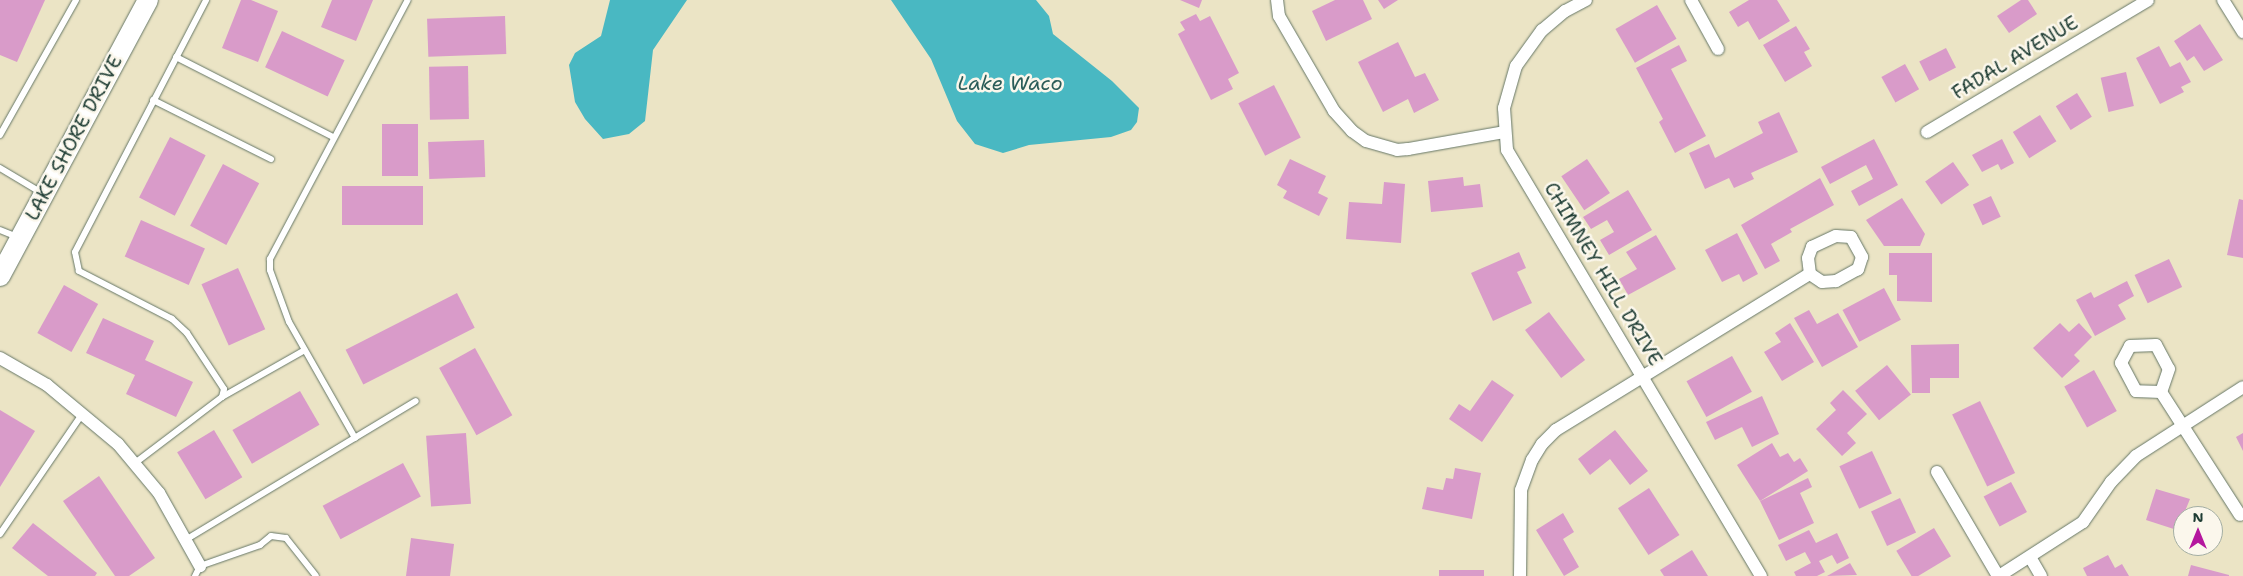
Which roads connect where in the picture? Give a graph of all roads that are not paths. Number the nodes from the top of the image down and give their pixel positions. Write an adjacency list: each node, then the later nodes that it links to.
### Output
1 (76, 0): 17 (lane)
2 (148, 0): 21 (main road, LAKE SHORE DRIVE)
3 (206, 0): 13 (lane)
4 (408, 0): 18 (lane)
5 (1277, 0): 15 (street)
6 (1586, 0): 10 (street, CHIMNEY HILL DRIVE)
7 (1691, 0): 12 (street)
8 (2148, 0): 16 (street, FADAL AVENUE)
9 (2223, 0): 11 (street)
10 (1561, 5): 15 (street, CHIMNEY HILL DRIVE)
11 (2243, 32)
12 (1718, 49)
13 (176, 57): 14 (lane); 18 (lane)
14 (153, 100): 19 (lane); 31 (lane)
15 (1504, 132): 28 (street, CHIMNEY HILL DRIVE)
16 (1927, 132)
17 (0, 135)
18 (333, 137): 26 (lane)
19 (271, 159)
20 (0, 168): 21 (lane)
21 (44, 194): 23 (main road, LAKE SHORE DRIVE)
22 (0, 230): 23 (lane)
23 (20, 238): 25 (main road, LAKE SHORE DRIVE)
24 (1810, 274): 28 (street)
25 (0, 276)
26 (305, 350): 31 (lane); 35 (lane)
27 (0, 358): 33 (street)
28 (1642, 376): 44 (street); 45 (street, CHIMNEY HILL DRIVE)
29 (2243, 387): 34 (street)
30 (2161, 392): 34 (street)
31 (222, 397): 36 (lane)
32 (416, 401): 35 (lane)
33 (82, 413): 36 (street); 39 (lane)
34 (2183, 424): 38 (street); 41 (street)
35 (355, 438): 40 (lane)
36 (135, 462): 40 (street)
37 (1936, 472): 46 (street)
38 (2240, 515)
39 (0, 534)
40 (187, 539): 42 (street)
41 (2030, 557): 46 (street); 47 (street)
42 (198, 571): 43 (lane)
43 (316, 576)
44 (1520, 576)
45 (1761, 576)
46 (1999, 576)
47 (2041, 576)

